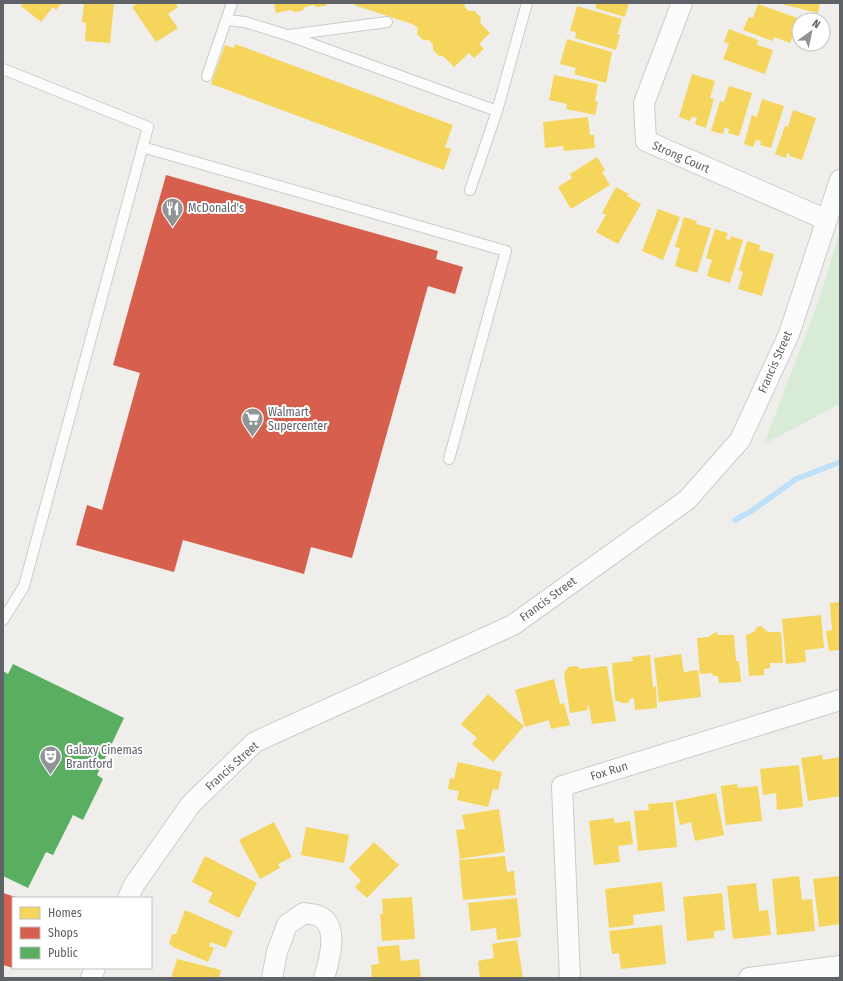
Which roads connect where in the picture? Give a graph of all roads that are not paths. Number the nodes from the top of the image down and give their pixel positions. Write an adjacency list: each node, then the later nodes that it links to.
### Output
1 (232, 3): 4 (lane)
2 (527, 3): 9 (lane)
3 (682, 3): 13 (street, Strong Court)
4 (227, 20): 6 (lane); 8 (lane)
5 (387, 22): 6 (lane)
6 (287, 35): 9 (lane)
7 (3, 69): 10 (lane)
8 (207, 76)
9 (497, 111): 12 (lane)
10 (142, 147): 14 (lane); 15 (lane)
11 (840, 180): 13 (street, Francis Street)
12 (470, 190)
13 (827, 220): 17 (street, Francis Street)
14 (449, 459)
15 (3, 620)
16 (840, 700): 23 (street, Fox Run)
17 (128, 897)
18 (840, 966): 24 (street)
19 (96, 969): 20 (street)
20 (91, 978)
21 (272, 978): 22 (street)
22 (324, 978)
23 (570, 978)
24 (749, 978)

